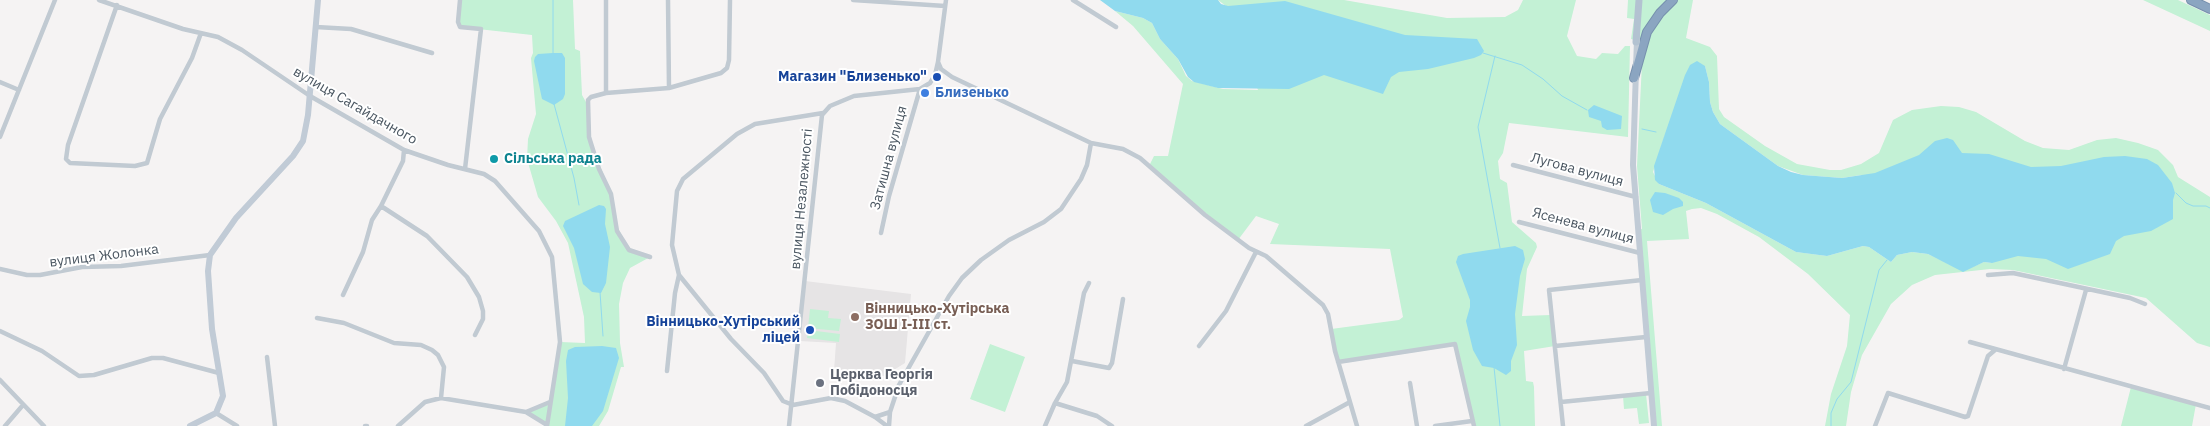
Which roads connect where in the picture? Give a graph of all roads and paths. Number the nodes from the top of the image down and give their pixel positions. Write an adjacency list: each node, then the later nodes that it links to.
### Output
1 (55, 0): 28 (street)
2 (99, 0): 15 (street, вулиця Сагайдачного)
3 (318, 0): 18 (street)
4 (460, 0): 36 (street)
5 (606, 0): 29 (street)
6 (668, 0): 26 (street)
7 (730, 0): 26 (street)
8 (853, 0): 16 (street)
9 (946, 0): 16 (street)
10 (1073, 0): 19 (street)
11 (1639, 0): 21 (main road)
12 (1643, 0): 21 (street)
13 (1673, 0): 24 (highway)
14 (2191, 0): 17 (highway)
15 (117, 5): 20 (street, вулиця Сагайдачного); 20 (street)
16 (945, 6): 23 (street)
17 (2210, 9)
18 (316, 27): 22 (street); 30 (street)
19 (1116, 27)
20 (201, 33): 30 (street, вулиця Сагайдачного)
21 (1636, 42): 24 (street)
22 (432, 53)
23 (938, 62): 27 (street); 33 (street)
24 (1634, 78): 37 (street)
25 (0, 82): 28 (street)
26 (669, 88): 29 (street)
27 (920, 89): 31 (street, вулиця Незалежності); 40 (street, Затишна вулиця)
28 (19, 90): 32 (street)
29 (606, 93): 44 (street)
30 (310, 96): 34 (street, вулиця Сагайдачного); 43 (street)
31 (823, 113): 46 (street); 78 (street, вулиця Незалежності)
32 (0, 137)
33 (1091, 143): 41 (street); 81 (street)
34 (404, 150): 36 (street, вулиця Сагайдачного); 38 (street)
35 (1513, 165): 37 (street, Лугова вулиця)
36 (465, 169): 73 (street, вулиця Сагайдачного)
37 (1636, 197): 42 (street)
38 (381, 206): 51 (street); 56 (street)
39 (1519, 222): 42 (street, Ясенева вулиця)
40 (881, 233)
41 (1256, 252): 59 (street); 64 (street)
42 (1640, 253): 48 (street)
43 (210, 255): 45 (street, вулиця Жолонка); 67 (street)
44 (650, 257)
45 (0, 269)
46 (679, 275): 66 (street); 78 (street)
47 (1988, 275): 50 (street)
48 (1642, 280): 57 (street); 60 (street)
49 (1089, 283): 63 (street)
50 (2086, 290): 53 (street); 65 (street)
51 (343, 295)
52 (1123, 299): 63 (street)
53 (2145, 304)
54 (317, 318): 72 (street)
55 (0, 331): 67 (street)
56 (475, 335)
57 (1646, 337): 60 (street); 70 (street)
58 (1970, 342): 61 (street)
59 (1199, 346)
60 (1555, 346): 75 (street)
61 (1996, 350): 65 (street); 102 (street)
62 (267, 357): 89 (street)
63 (1072, 361): 76 (street)
64 (1338, 362): 74 (street); 84 (street)
65 (2064, 369): 79 (street)
66 (667, 371)
67 (219, 373): 82 (street)
68 (0, 380): 77 (street)
69 (1410, 383): 98 (street)
70 (1651, 393): 75 (street); 101 (street)
71 (797, 395): 78 (street)
72 (441, 398): 80 (street); 90 (street)
73 (550, 402): 80 (street); 91 (street, вулиця Сагайдачного)
74 (1350, 402): 96 (street); 97 (street)
75 (1561, 402): 100 (street)
76 (1055, 403): 94 (street); 95 (street)
77 (23, 405): 85 (street); 86 (street)
78 (793, 405): 83 (street); 92 (street)
79 (2210, 408)
80 (526, 412): 91 (street)
81 (890, 412): 83 (street); 93 (street)
82 (216, 413): 87 (street); 88 (street)
83 (875, 417): 93 (street)
84 (1473, 423): 99 (street)
85 (5, 426)
86 (44, 426)
87 (190, 426)
88 (237, 426)
89 (276, 426)
90 (398, 426)
91 (547, 426)
92 (790, 426)
93 (888, 426)
94 (1045, 426)
95 (1112, 426)
96 (1306, 426)
97 (1357, 426)
98 (1417, 426)
99 (1435, 426)
100 (1563, 426)
101 (1654, 426)
102 (1875, 426)

